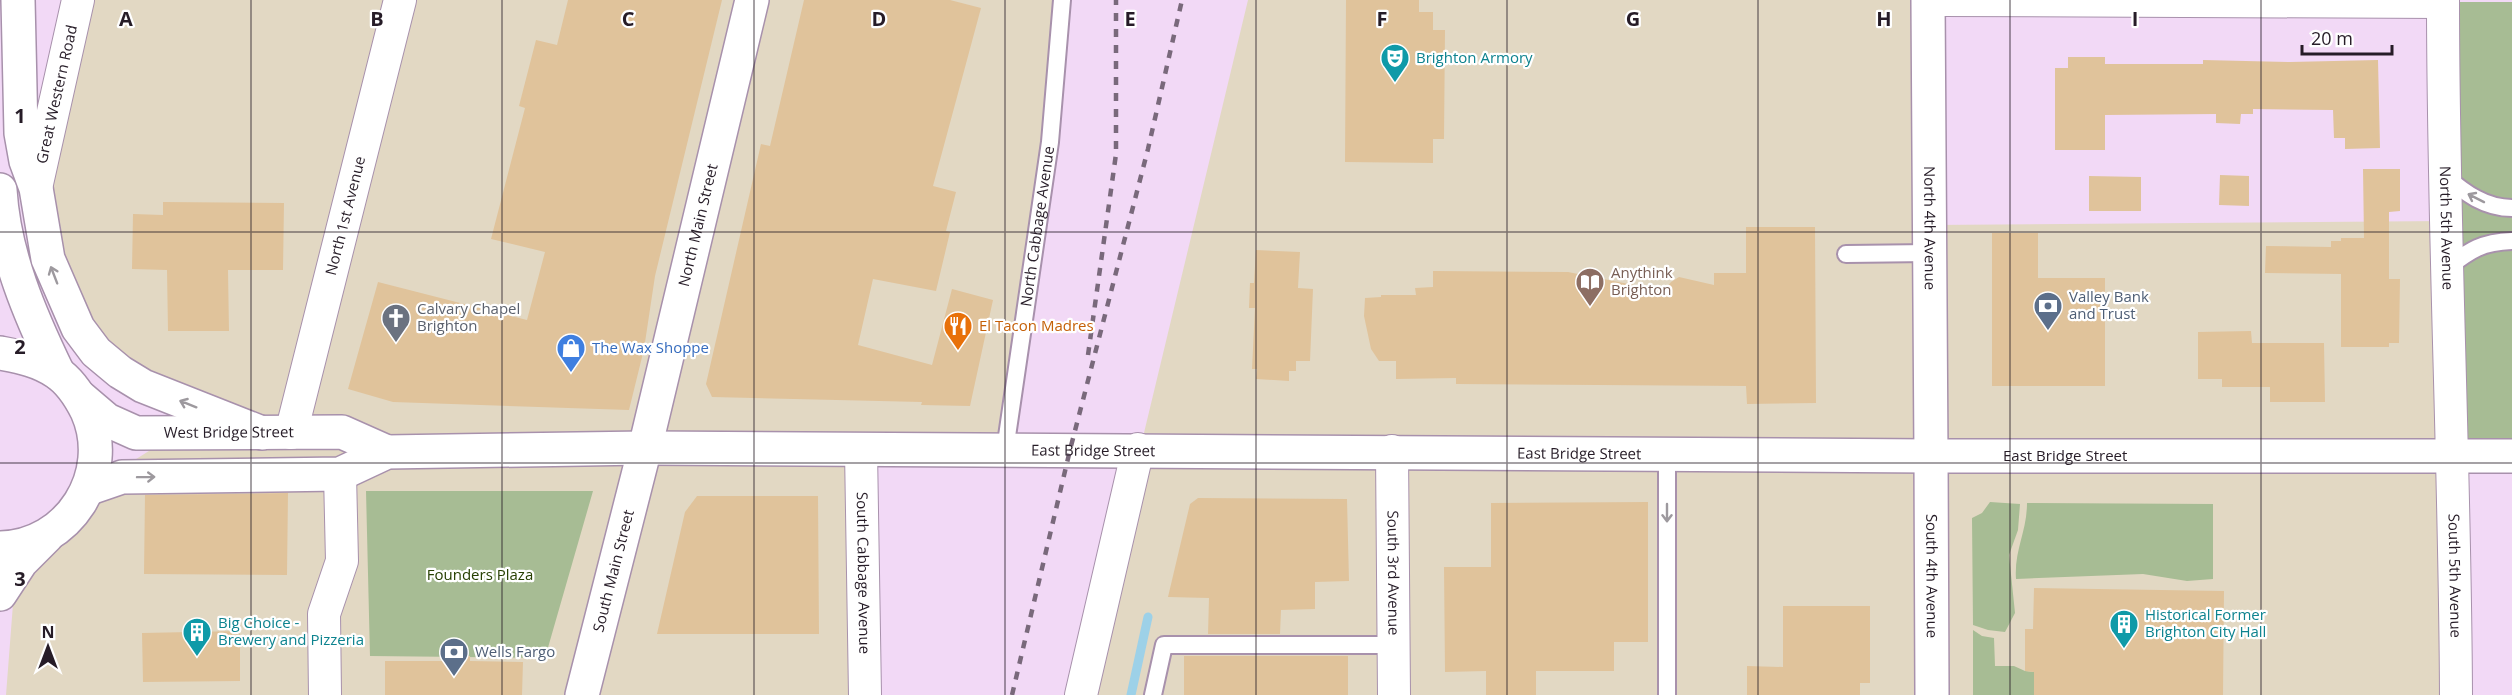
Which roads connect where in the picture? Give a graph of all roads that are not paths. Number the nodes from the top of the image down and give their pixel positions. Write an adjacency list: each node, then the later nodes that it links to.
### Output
1 (16, 0): 9 (main road); 11 (main road)
2 (78, 0): 11 (street, Great Western Road)
3 (400, 0): 21 (street, North 1st Avenue)
4 (752, 0): 22 (main road, North Main Street)
5 (1062, 0): 25 (lane, North Cabbage Avenue)
6 (1928, 0): 15 (main road, North 4th Avenue)
7 (1941, 0): 8 (street)
8 (2443, 1): 10 (street, North 5th Avenue)
9 (0, 90)
10 (2445, 176): 13 (lane, one-way to 10); 17 (street, North 5th Avenue)
11 (36, 188): 21 (main road, one-way to 11)
12 (0, 190): 19 (main road)
13 (2512, 208)
14 (2512, 241): 17 (lane)
15 (1930, 253): 16 (lane); 29 (main road, North 4th Avenue)
16 (1846, 254)
17 (2447, 268): 30 (street, North 5th Avenue)
18 (0, 354): 19 (main road)
19 (58, 373): 20 (main road)
20 (80, 397): 21 (main road, West Bridge Street); 33 (main road)
21 (276, 433): 27 (main road, West Bridge Street)
22 (645, 448): 24 (main road, East Bridge Street); 27 (main road, West Bridge Street); 39 (main road, South Main Street)
23 (1138, 449): 25 (main road, East Bridge Street); 26 (main road, East Bridge Street); 41 (street)
24 (861, 450): 25 (main road, East Bridge Street); 40 (street, South Cabbage Avenue)
25 (1005, 450)
26 (1392, 451): 28 (main road, East Bridge Street); 37 (street, South 3rd Avenue)
27 (387, 452): 32 (main road, West Bridge Street)
28 (1667, 455): 29 (main road, East Bridge Street); 44 (lane, one-way to 44)
29 (1930, 456): 30 (main road, East Bridge Street); 45 (main road, South 4th Avenue)
30 (2450, 456): 31 (main road, East Bridge Street); 46 (street, South 5th Avenue)
31 (2512, 456)
32 (340, 474): 33 (main road, West Bridge Street, one-way to 32); 38 (street)
33 (90, 488): 34 (main road)
34 (47, 536): 35 (main road); 36 (main road)
35 (0, 548)
36 (0, 594)
37 (1394, 645): 42 (lane); 43 (street, South 3rd Avenue)
38 (325, 695)
39 (582, 695)
40 (866, 695)
41 (1081, 695)
42 (1152, 695)
43 (1394, 695)
44 (1667, 695)
45 (1932, 695)
46 (2456, 695)

